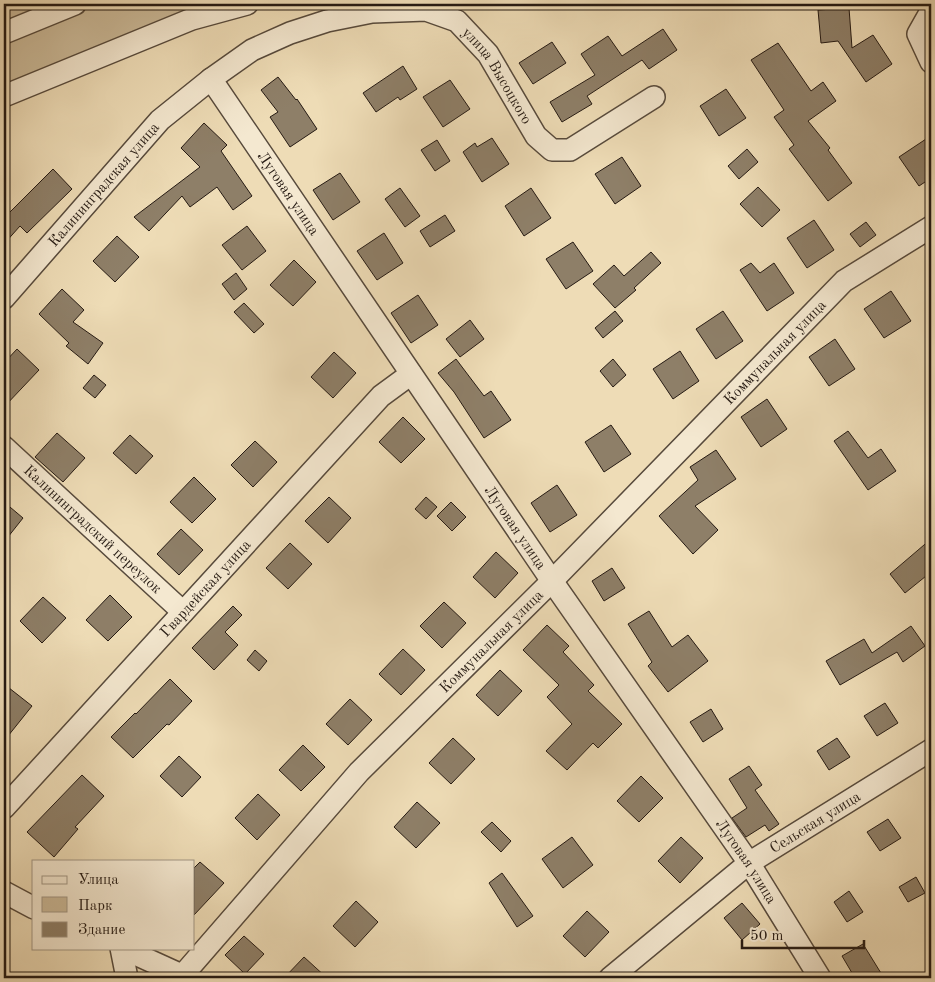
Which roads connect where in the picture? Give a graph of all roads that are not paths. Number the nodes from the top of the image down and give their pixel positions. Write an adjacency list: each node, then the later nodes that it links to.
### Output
1 (75, 4): 4 (street)
2 (246, 4): 7 (street)
3 (931, 12): 5 (street)
4 (4, 33)
5 (931, 62)
6 (211, 78): 8 (street, улица Высоцкого); 10 (street, Калининградская улица); 11 (street, Луговая улица)
7 (4, 96)
8 (654, 96)
9 (931, 227): 13 (street, Коммунальная улица)
10 (4, 298)
11 (411, 374): 13 (street, Луговая улица); 14 (street, Гвардейская улица)
12 (4, 447): 14 (street, Калининградский переулок)
13 (552, 581): 17 (street, Луговая улица); 22 (street, Коммунальная улица)
14 (183, 612): 16 (street, Гвардейская улица)
15 (931, 750): 17 (street, Сельская улица)
16 (4, 808)
17 (749, 863): 24 (street, Сельская улица); 25 (street, Луговая улица)
18 (4, 892): 19 (street)
19 (32, 907)
20 (121, 950): 23 (street)
21 (125, 950): 22 (street)
22 (185, 977)
23 (127, 978)
24 (610, 978)
25 (820, 978)

